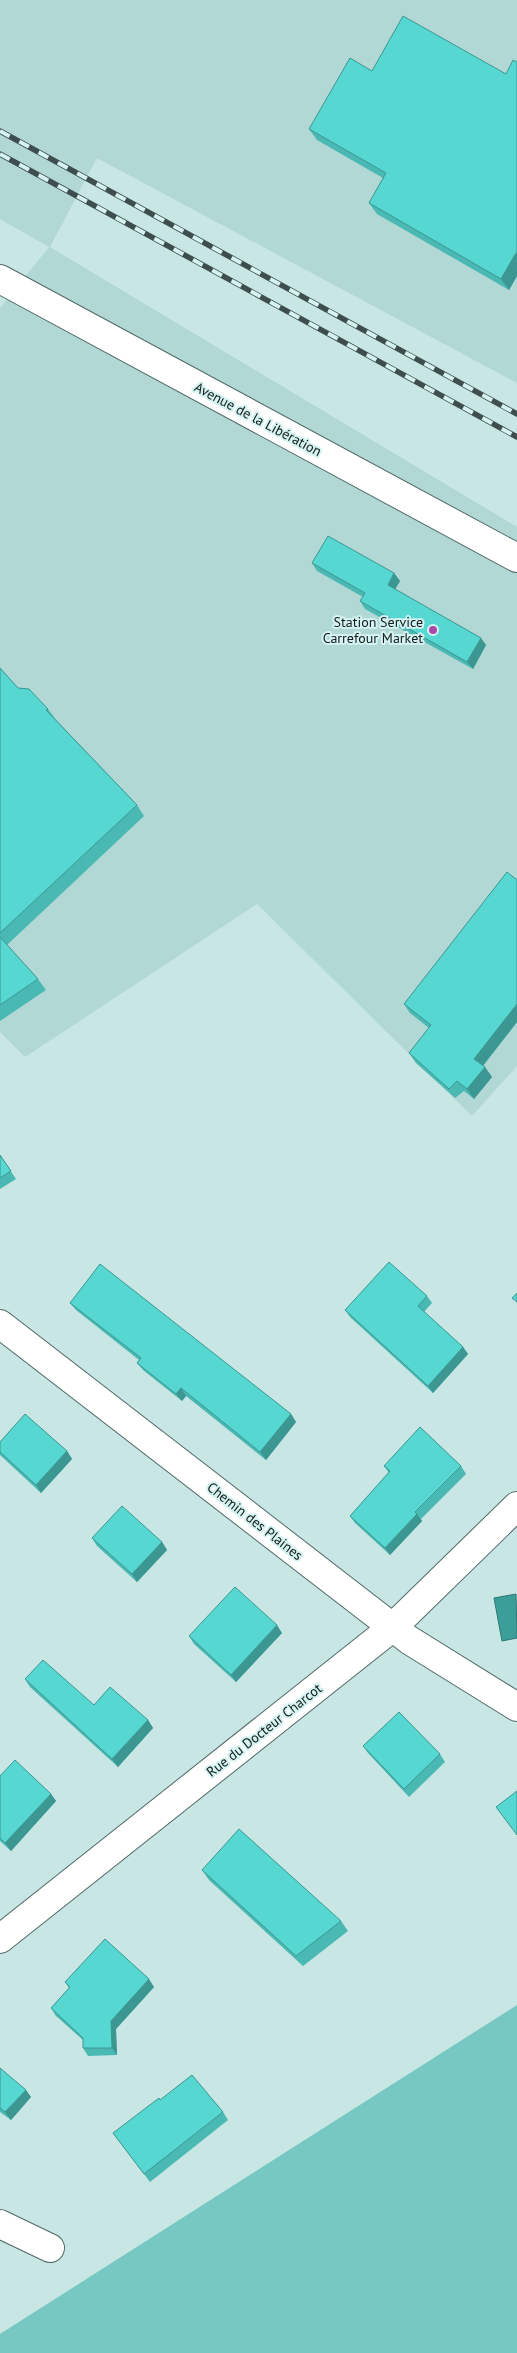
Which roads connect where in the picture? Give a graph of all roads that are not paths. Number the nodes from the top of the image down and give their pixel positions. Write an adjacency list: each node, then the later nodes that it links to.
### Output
1 (0, 278): 2 (street, Avenue de la Libération)
2 (517, 558)
3 (0, 1324): 5 (street, Chemin des Plaines)
4 (517, 1506): 5 (street, Rue du Docteur Charcot)
5 (393, 1628): 6 (street, Chemin des Plaines); 7 (street, Rue du Docteur Charcot)
6 (517, 1707)
7 (0, 1940)
8 (0, 2224): 9 (street)
9 (50, 2248)

